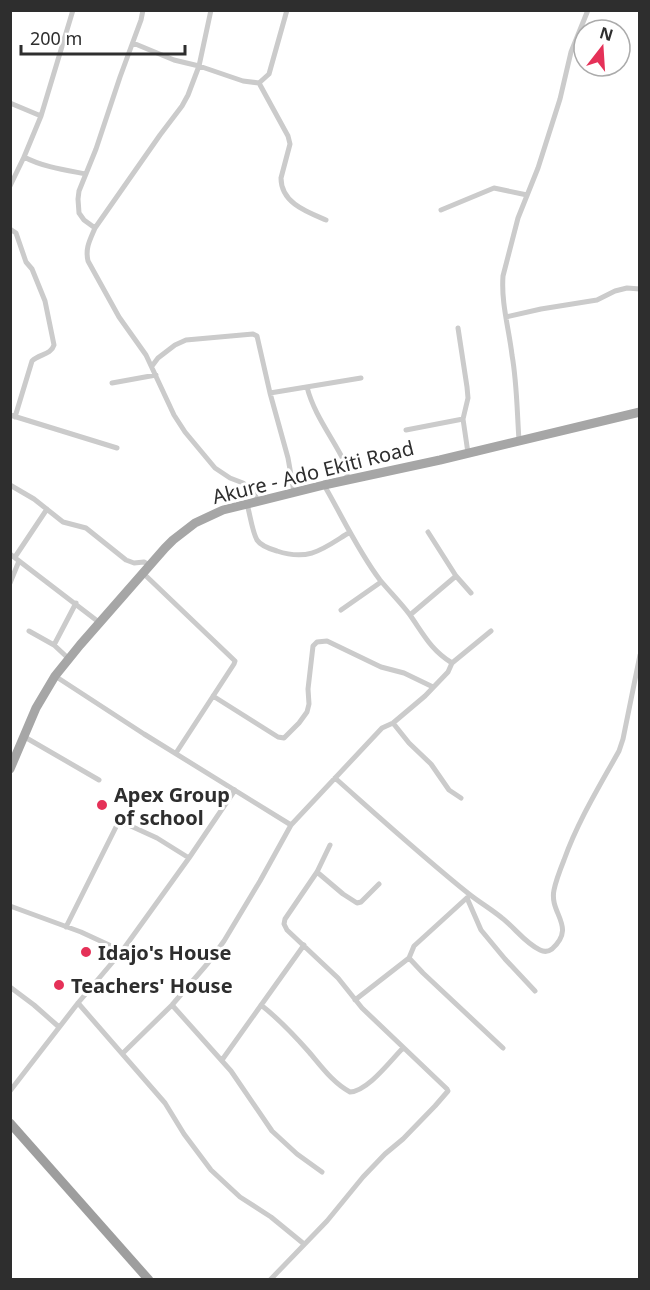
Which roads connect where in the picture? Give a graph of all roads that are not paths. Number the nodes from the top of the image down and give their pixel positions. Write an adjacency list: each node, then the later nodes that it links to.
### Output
1 (73, 10): 10 (street)
2 (143, 10): 6 (street)
3 (211, 10): 7 (street)
4 (287, 10): 8 (street)
5 (588, 10): 14 (street)
6 (133, 44): 7 (street); 12 (street)
7 (199, 66): 8 (street); 17 (street)
8 (259, 83): 16 (street)
9 (10, 103): 10 (street)
10 (40, 116): 11 (street)
11 (24, 157): 12 (street); 13 (street)
12 (86, 174): 17 (street)
13 (10, 186)
14 (527, 195): 15 (street); 20 (street)
15 (441, 210)
16 (326, 220)
17 (95, 228): 22 (street)
18 (10, 229): 29 (street)
19 (639, 289): 20 (street)
20 (506, 317): 32 (street)
21 (459, 328): 30 (street)
22 (152, 366): 23 (street); 27 (street)
23 (156, 375): 25 (street); 39 (street)
24 (361, 378): 26 (street)
25 (112, 383)
26 (307, 387): 27 (street); 35 (street)
27 (270, 393): 38 (street)
28 (639, 412): 32 (main road, Akure - Ado Ekiti Road)
29 (13, 416): 33 (street)
30 (463, 419): 31 (street); 34 (street)
31 (406, 430)
32 (519, 440): 34 (main road, Akure - Ado Ekiti Road)
33 (117, 448)
34 (468, 453): 35 (main road, Akure - Ado Ekiti Road)
35 (347, 479): 37 (main road, Akure - Ado Ekiti Road)
36 (10, 485): 41 (street)
37 (324, 485): 38 (main road, Akure - Ado Ekiti Road); 42 (street)
38 (294, 492): 39 (main road, Akure - Ado Ekiti Road)
39 (258, 501): 40 (main road, Akure - Ado Ekiti Road)
40 (247, 504): 42 (street); 45 (main road, Akure - Ado Ekiti Road)
41 (47, 509): 44 (street); 45 (street)
42 (350, 532): 48 (street)
43 (428, 532): 47 (street)
44 (15, 557): 49 (street); 51 (street)
45 (151, 566): 46 (main road, Akure - Ado Ekiti Road)
46 (144, 574): 54 (main road, Akure - Ado Ekiti Road); 63 (street)
47 (456, 576): 50 (street); 53 (street)
48 (381, 582): 52 (street); 53 (street)
49 (10, 583)
50 (471, 593)
51 (76, 603): 54 (street); 57 (street)
52 (341, 610)
53 (410, 615): 60 (street)
54 (100, 623): 59 (main road, Akure - Ado Ekiti Road)
55 (29, 631): 57 (street)
56 (490, 631): 60 (street)
57 (54, 645): 59 (street)
58 (639, 655): 77 (street)
59 (69, 659): 61 (main road, Akure - Ado Ekiti Road)
60 (452, 663): 62 (street)
61 (55, 676): 65 (main road, Akure - Ado Ekiti Road); 66 (street)
62 (433, 687): 63 (street); 64 (street)
63 (213, 696): 66 (street)
64 (393, 723): 68 (street); 71 (street)
65 (23, 736): 67 (main road, Akure - Ado Ekiti Road); 69 (street)
66 (176, 753): 70 (street)
67 (10, 769)
68 (335, 778): 72 (street); 77 (street)
69 (99, 780)
70 (235, 790): 72 (street); 74 (street)
71 (461, 798)
72 (291, 825): 87 (street)
73 (330, 845): 75 (street)
74 (189, 858): 79 (street); 81 (street)
75 (317, 872): 76 (street); 80 (street)
76 (380, 884)
77 (469, 896): 82 (street); 84 (street)
78 (10, 906): 79 (street)
79 (66, 927): 81 (street)
80 (304, 945): 85 (street); 88 (street)
81 (122, 951): 86 (street)
82 (409, 958): 85 (street); 91 (street)
83 (10, 987): 89 (street)
84 (535, 991)
85 (355, 1000): 90 (street)
86 (78, 1003): 89 (street); 92 (street)
87 (172, 1005): 92 (street); 93 (street)
88 (261, 1005): 90 (street); 93 (street)
89 (59, 1027): 94 (street)
90 (403, 1048): 97 (street)
91 (503, 1048)
92 (123, 1053): 97 (street)
93 (222, 1060): 96 (street)
94 (10, 1091)
95 (10, 1123): 98 (highway)
96 (322, 1172)
97 (304, 1244): 99 (street)
98 (149, 1280)
99 (270, 1280)

